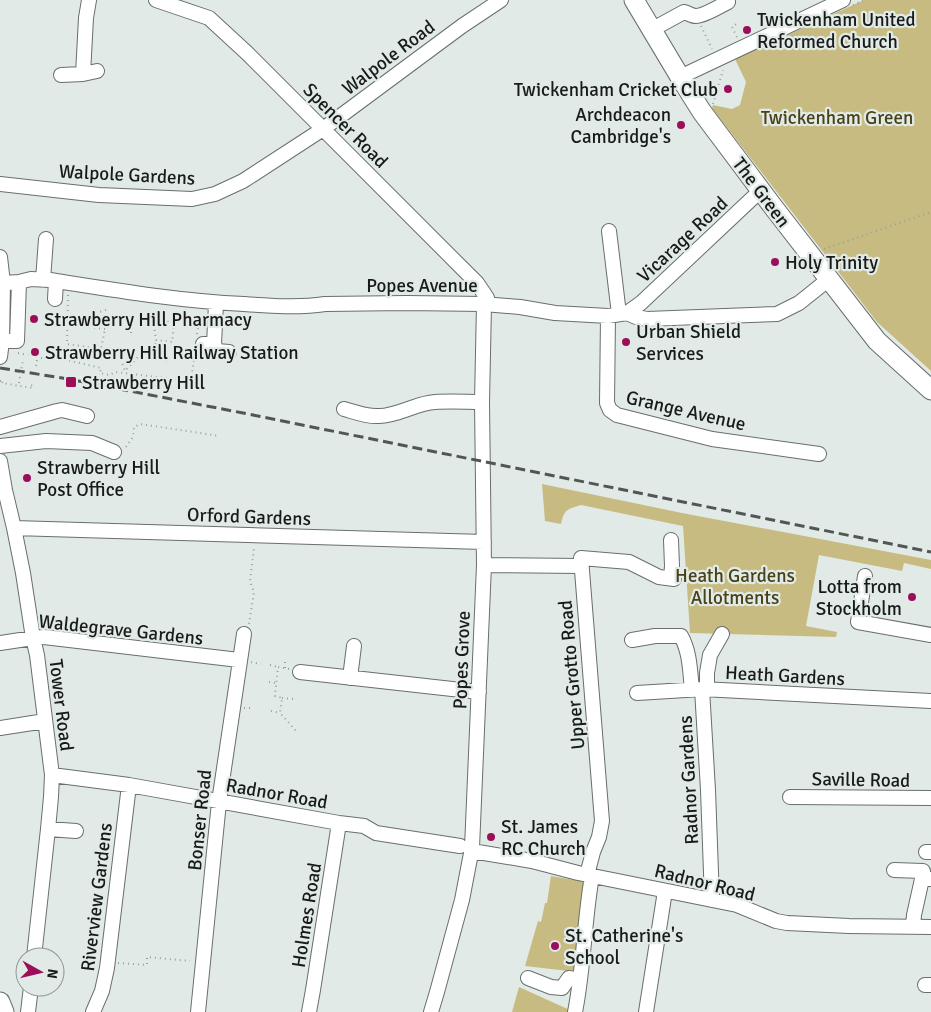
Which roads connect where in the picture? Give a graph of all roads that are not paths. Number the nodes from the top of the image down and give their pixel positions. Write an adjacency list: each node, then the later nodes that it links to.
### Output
1 (89, 0): 8 (street)
2 (156, 0): 10 (street, Spencer Road)
3 (501, 0): 10 (street, Walpole Road)
4 (634, 0): 7 (main road, The Green)
5 (728, 2): 7 (street)
6 (845, 4): 9 (street)
7 (651, 30): 9 (main road, The Green)
8 (62, 75)
9 (680, 77): 12 (main road, The Green)
10 (323, 129): 11 (street, Walpole Gardens); 22 (street, Spencer Road)
11 (0, 184)
12 (761, 190): 16 (main road, The Green); 23 (street, Vicarage Road)
13 (609, 231): 23 (street, Grange Avenue)
14 (46, 239): 17 (street)
15 (0, 257): 18 (street)
16 (829, 279): 23 (street, Popes Avenue); 27 (main road, The Green)
17 (49, 280): 19 (street, Popes Avenue); 20 (street); 21 (street, Popes Avenue)
18 (2, 281): 19 (street, Popes Avenue); 24 (street)
19 (19, 282): 24 (street)
20 (62, 297)
21 (216, 303): 22 (street, Popes Avenue); 25 (street)
22 (486, 304): 23 (street, Popes Avenue); 28 (street, Popes Grove)
23 (618, 315): 34 (street, Grange Avenue)
24 (2, 341): 26 (street)
25 (229, 352)
26 (0, 357)
27 (931, 390)
28 (482, 402): 29 (street); 38 (street, Popes Grove)
29 (344, 409)
30 (87, 416): 31 (street)
31 (0, 427)
32 (0, 446): 33 (street)
33 (114, 452)
34 (819, 454)
35 (0, 461): 36 (street, Tower Road)
36 (14, 528): 38 (street, Orford Gardens); 45 (street, Tower Road)
37 (671, 540): 40 (street)
38 (484, 542): 39 (street, Popes Grove)
39 (484, 565): 40 (street); 53 (street, Popes Grove)
40 (581, 566): 68 (street, Upper Grotto Road)
41 (865, 576): 44 (street)
42 (244, 634): 49 (street, Bonser Road)
43 (722, 634): 52 (street)
44 (931, 635)
45 (33, 638): 47 (street, Waldegrave Gardens); 49 (street, Waldegrave Gardens); 56 (street, Tower Road)
46 (632, 640): 52 (street)
47 (0, 643)
48 (354, 646): 51 (street)
49 (239, 660): 62 (street, Bonser Road)
50 (295, 670): 51 (street)
51 (350, 678): 53 (street)
52 (700, 689): 54 (street, Heath Gardens); 55 (street, Heath Gardens); 71 (street, Radnor Gardens)
53 (478, 692): 66 (street, Popes Grove)
54 (636, 693)
55 (931, 701)
56 (45, 721): 57 (street); 58 (street, Tower Road)
57 (0, 728)
58 (52, 775): 59 (street, Radnor Road); 64 (street, Tower Road)
59 (129, 786): 62 (street, Radnor Road); 81 (street, Riverview Gardens)
60 (790, 797): 61 (street, Saville Road)
61 (931, 798)
62 (219, 802): 63 (street, Radnor Road); 82 (street, Bonser Road)
63 (339, 823): 66 (street, Radnor Road); 83 (street, Holmes Road)
64 (48, 829): 65 (street); 74 (street, Tower Road)
65 (76, 831)
66 (466, 849): 68 (street, Radnor Road); 84 (street, Popes Grove)
67 (894, 870): 69 (street)
68 (590, 875): 70 (street, Radnor Road); 76 (street, Upper Grotto Road)
69 (926, 879): 72 (street)
70 (664, 890): 71 (street, Radnor Road); 86 (street)
71 (712, 900): 72 (street, Radnor Road)
72 (913, 927): 73 (street, Radnor Road)
73 (931, 927)
74 (35, 947)
75 (528, 978): 76 (street)
76 (580, 980): 85 (street, Upper Grotto Road)
77 (30, 997): 80 (street)
78 (0, 1002): 79 (main road)
79 (4, 1012)
80 (28, 1012)
81 (93, 1012)
82 (198, 1012)
83 (309, 1012)
84 (431, 1012)
85 (575, 1012)
86 (646, 1012)

